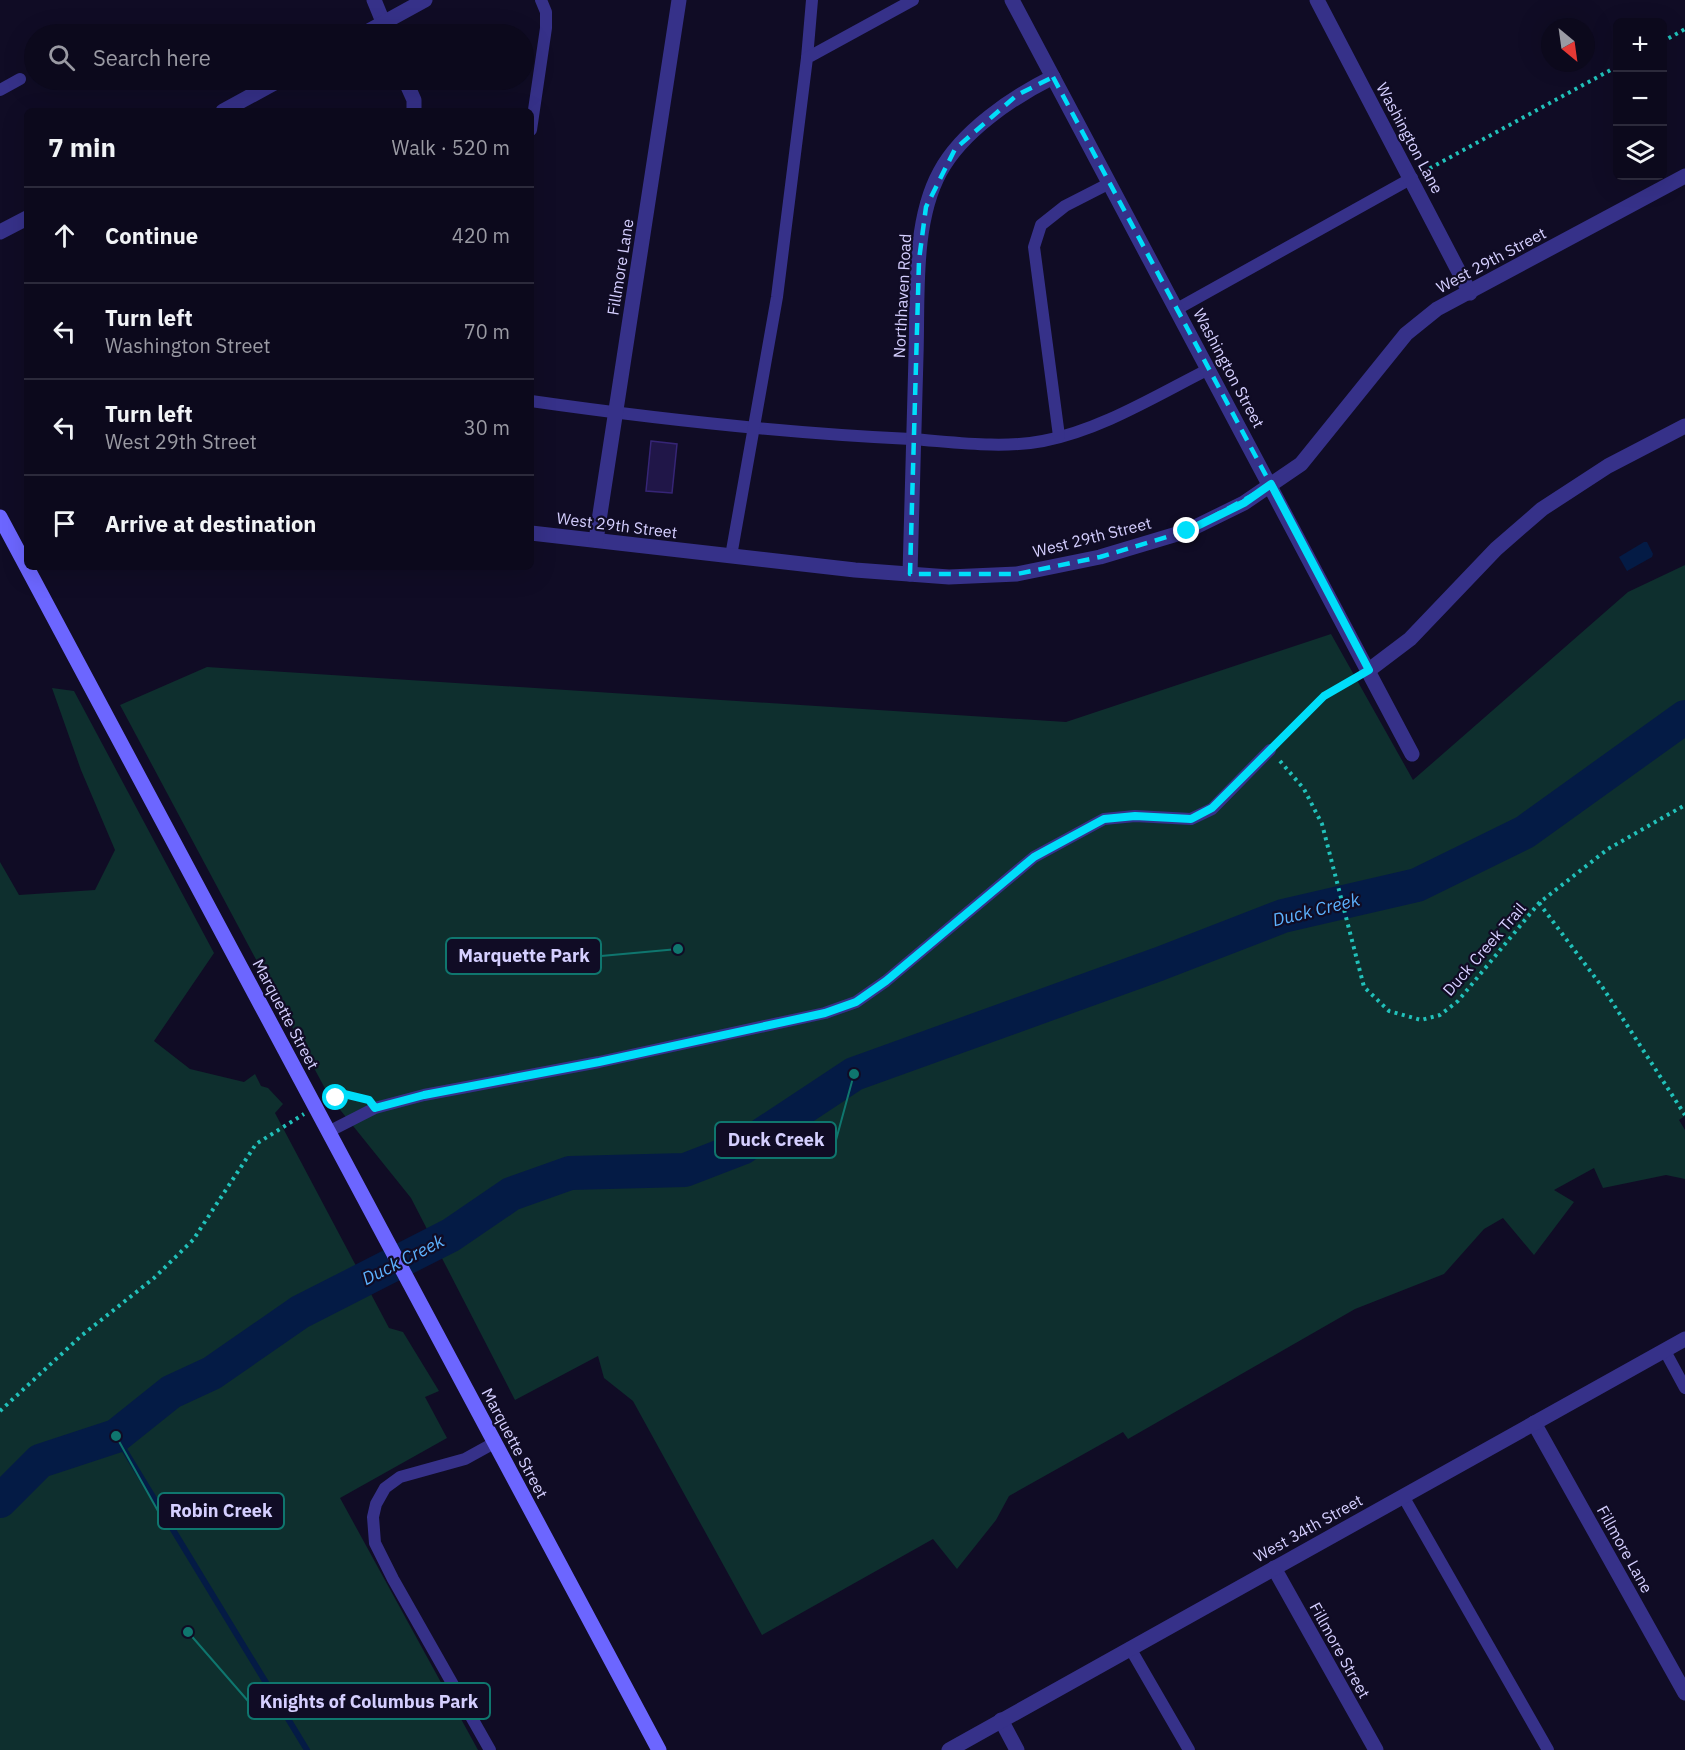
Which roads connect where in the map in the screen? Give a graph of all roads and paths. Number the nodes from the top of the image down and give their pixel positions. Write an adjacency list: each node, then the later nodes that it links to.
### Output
1 (374, 0): 9 (street)
2 (425, 0): 10 (street)
3 (541, 0): 22 (lane)
4 (679, 0): 32 (street, Fillmore Lane)
5 (812, 0): 13 (lane)
6 (913, 0): 13 (lane)
7 (1012, 0): 15 (street, Washington Street)
8 (1317, 0): 24 (street, Washington Lane)
9 (384, 24)
10 (393, 24)
11 (1685, 29): 12 (path)
12 (1667, 39)
13 (807, 58): 34 (lane)
14 (1613, 68): 24 (path)
15 (1053, 76): 25 (street, Washington Street); 36 (street, Northhaven Road)
16 (20, 79): 17 (lane)
17 (0, 90)
18 (262, 90): 20 (street)
19 (410, 90): 21 (street)
20 (229, 108)
21 (414, 108)
22 (534, 110)
23 (1685, 176): 28 (street, West 29th Street)
24 (1412, 178): 28 (street, Washington Lane); 29 (lane)
25 (1110, 183): 29 (street, Washington Street); 35 (lane)
26 (24, 220): 27 (street)
27 (0, 232)
28 (1470, 293): 37 (street, West 29th Street)
29 (1177, 309): 30 (street, Washington Street)
30 (1209, 369): 35 (lane); 37 (street, Washington Street)
31 (534, 401): 32 (lane)
32 (616, 413): 34 (lane); 40 (street, Fillmore Lane)
33 (1685, 426): 45 (street)
34 (754, 427): 36 (lane); 41 (lane)
35 (1059, 436): 36 (lane)
36 (914, 440): 44 (street, Northhaven Road)
37 (1271, 484): 44 (street, West 29th Street); 45 (street, Washington Street)
38 (0, 517): 42 (main road, Marquette Street)
39 (534, 533): 40 (street, West 29th Street)
40 (596, 540): 41 (street, West 29th Street)
41 (731, 556): 44 (street, West 29th Street)
42 (24, 561)
43 (29, 570): 50 (main road, Marquette Street)
44 (910, 574)
45 (1369, 670): 46 (path); 47 (street, Washington Street)
46 (1270, 750): 49 (path, Duck Creek Trail); 51 (lane)
47 (1412, 754)
48 (1685, 805): 49 (path, Duck Creek Trail)
49 (1539, 903): 52 (path)
50 (316, 1108): 51 (path); 53 (main road, Marquette Street); 57 (path)
51 (375, 1108): 53 (lane)
52 (1685, 1115)
53 (328, 1132): 59 (main road, Marquette Street)
54 (1685, 1339): 55 (street, West 34th Street)
55 (1665, 1351): 56 (lane); 58 (street, West 34th Street)
56 (1685, 1388)
57 (0, 1410)
58 (1533, 1423): 60 (street, West 34th Street); 63 (street, Fillmore Lane)
59 (494, 1443): 65 (lane); 66 (main road, Marquette Street)
60 (1403, 1496): 61 (street, West 34th Street); 71 (lane)
61 (1274, 1568): 62 (street, West 34th Street); 70 (street, Fillmore Street)
62 (1130, 1648): 64 (street, West 34th Street); 69 (lane)
63 (1685, 1693)
64 (1001, 1720): 67 (street, West 34th Street); 68 (street)
65 (490, 1750)
66 (659, 1750)
67 (949, 1750)
68 (1017, 1750)
69 (1189, 1750)
70 (1376, 1750)
71 (1548, 1750)

